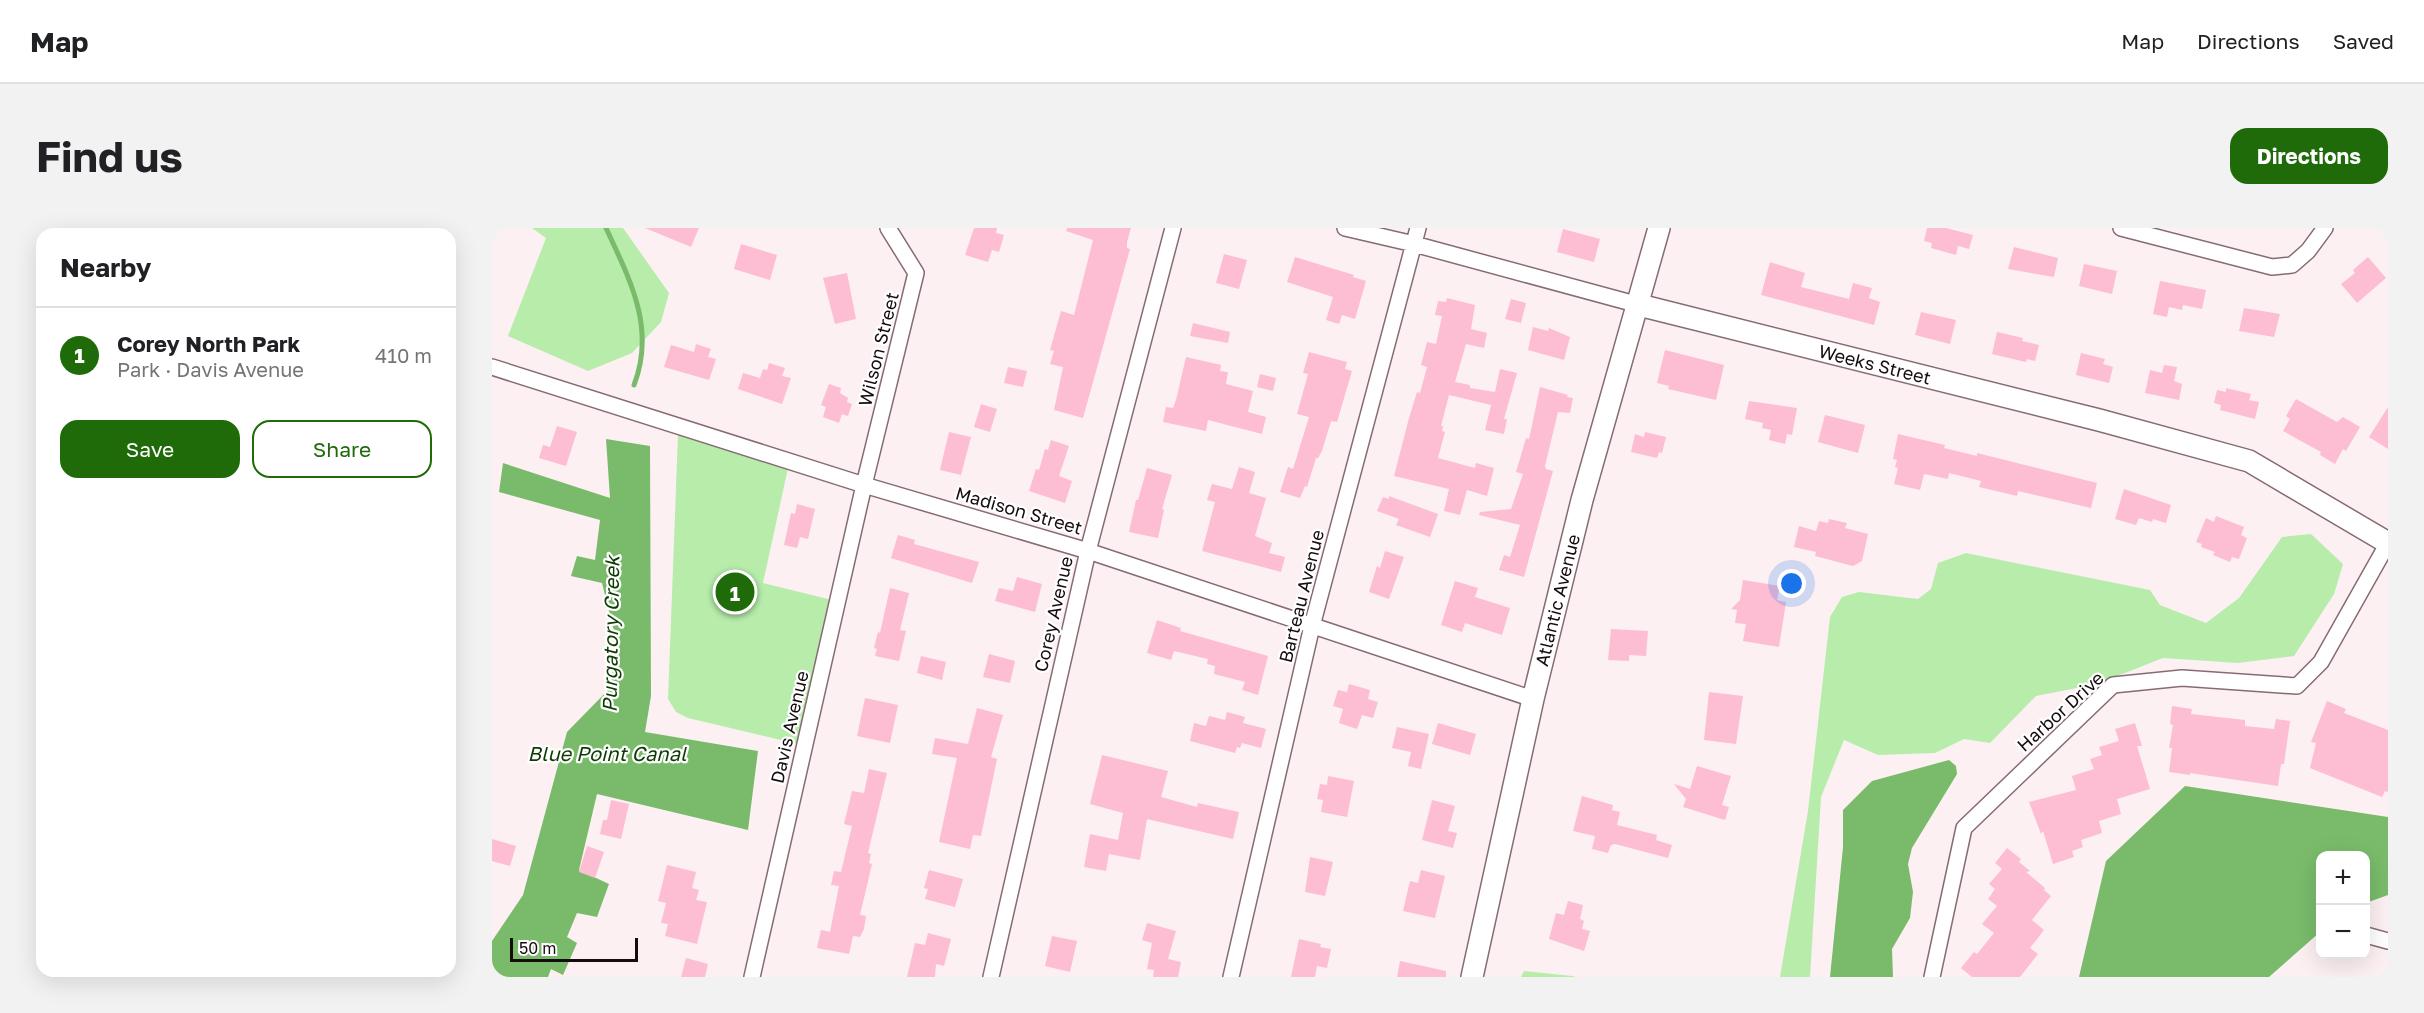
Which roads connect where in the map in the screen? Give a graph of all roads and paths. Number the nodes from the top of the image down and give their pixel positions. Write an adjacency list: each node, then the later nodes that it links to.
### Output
1 (890, 228): 11 (street, Wilson Street)
2 (1173, 228): 13 (street, Corey Avenue)
3 (1345, 228): 8 (street, Weeks Street)
4 (1418, 228): 8 (street, Barteau Avenue)
5 (1659, 228): 9 (main road, Atlantic Avenue)
6 (2121, 228): 7 (street)
7 (2325, 228)
8 (1414, 244): 9 (street, Weeks Street); 14 (street, Barteau Avenue)
9 (1639, 305): 12 (main road, Weeks Street); 15 (main road, Atlantic Avenue)
10 (492, 367): 11 (street, Madison Street)
11 (864, 485): 13 (street, Madison Street); 18 (street, Davis Avenue)
12 (2388, 543): 22 (street, Harbor Drive)
13 (1088, 551): 14 (street, Madison Street); 19 (street, Corey Avenue)
14 (1312, 626): 15 (street, Madison Street); 20 (street, Barteau Avenue)
15 (1533, 699): 21 (main road, Atlantic Avenue)
16 (2370, 936): 17 (street)
17 (2388, 941)
18 (752, 977)
19 (991, 977)
20 (1231, 977)
21 (1472, 977)
22 (1932, 977)

